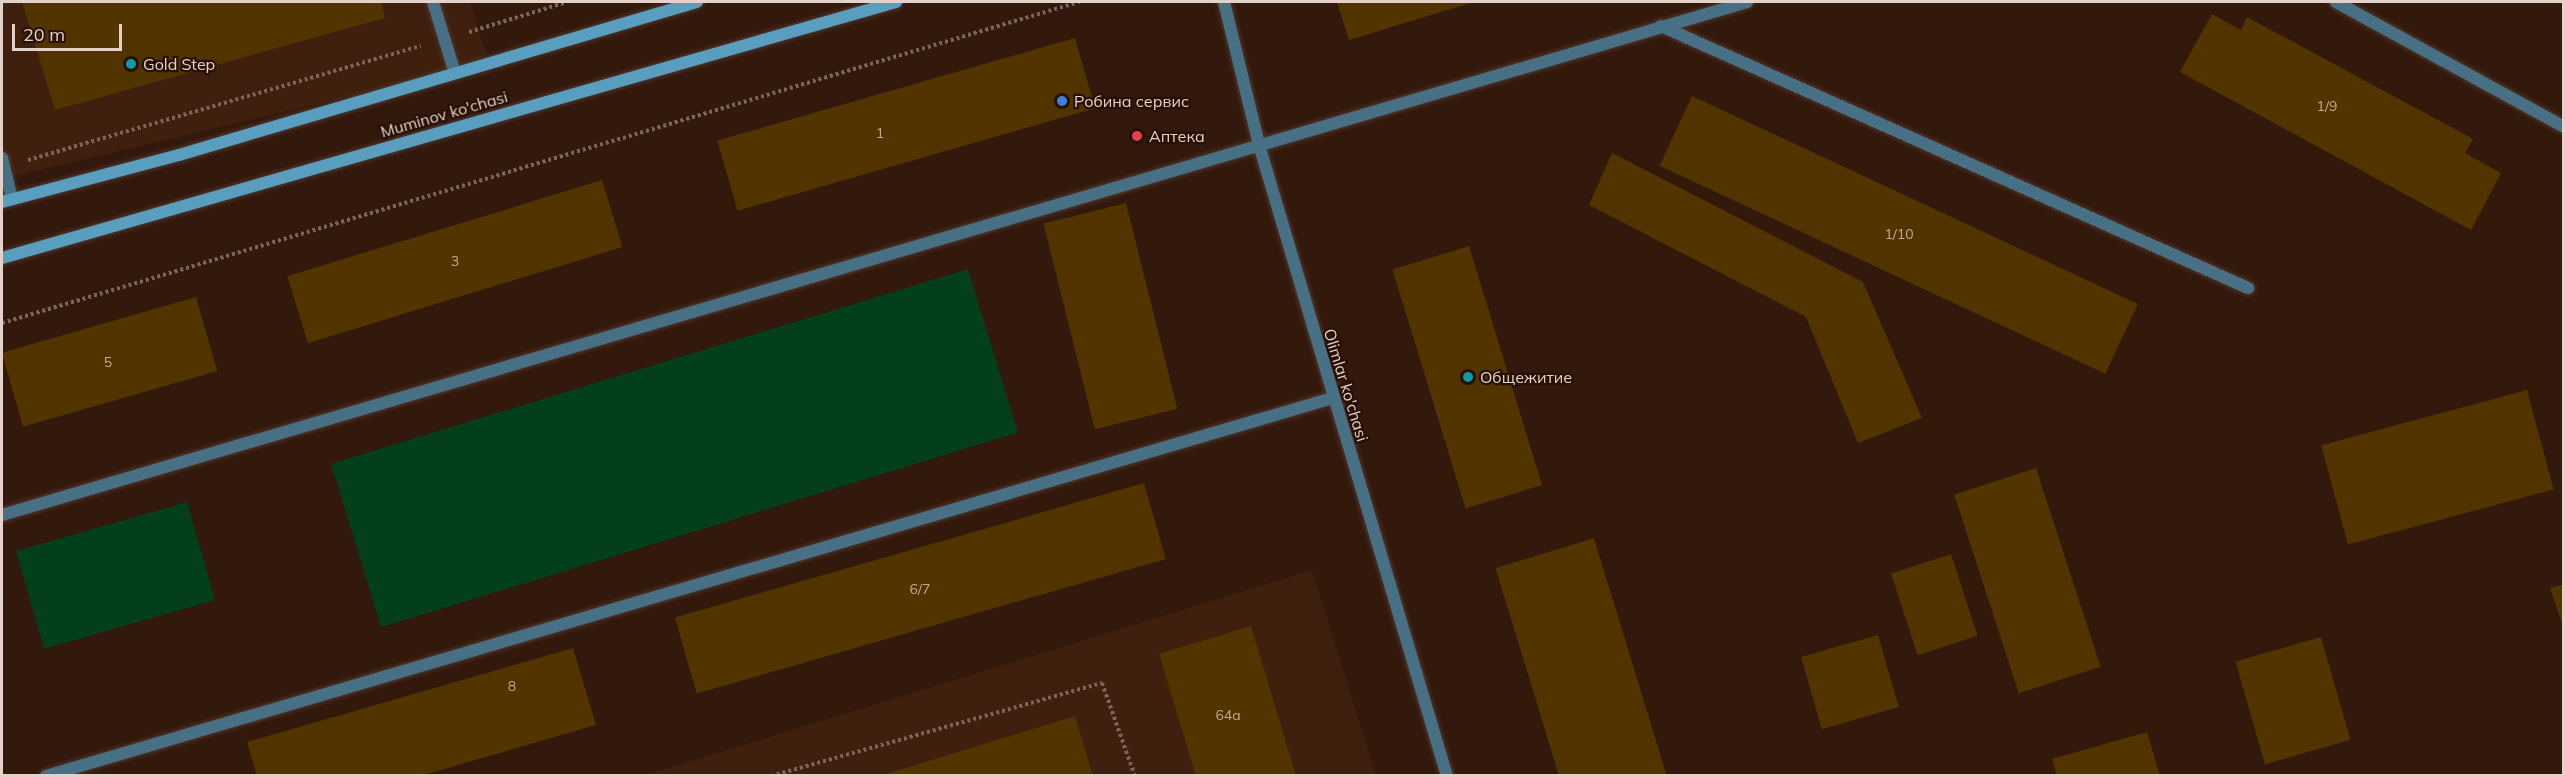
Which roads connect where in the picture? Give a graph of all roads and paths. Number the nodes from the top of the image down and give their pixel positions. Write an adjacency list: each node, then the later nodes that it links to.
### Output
1 (433, 2): 10 (street)
2 (567, 2): 10 (path)
3 (697, 2): 11 (main road)
4 (896, 2): 16 (main road, Muminov ko'chasi)
5 (1079, 2): 18 (path)
6 (1224, 2): 13 (street, Olimlar ko'chasi)
7 (1747, 2): 9 (street)
8 (2336, 2): 12 (street)
9 (1661, 26): 13 (street); 17 (street)
10 (445, 40): 11 (street); 14 (path)
11 (455, 73): 15 (main road)
12 (2564, 127)
13 (1259, 145): 19 (street, Olimlar ko'chasi); 20 (street)
14 (3, 163): 15 (street)
15 (7, 200)
16 (2, 258)
17 (2248, 288)
18 (2, 322)
19 (1333, 398): 21 (street); 24 (street, Olimlar ko'chasi)
20 (2, 515)
21 (46, 776)
22 (771, 776): 23 (path)
23 (1135, 776)
24 (1448, 776)

